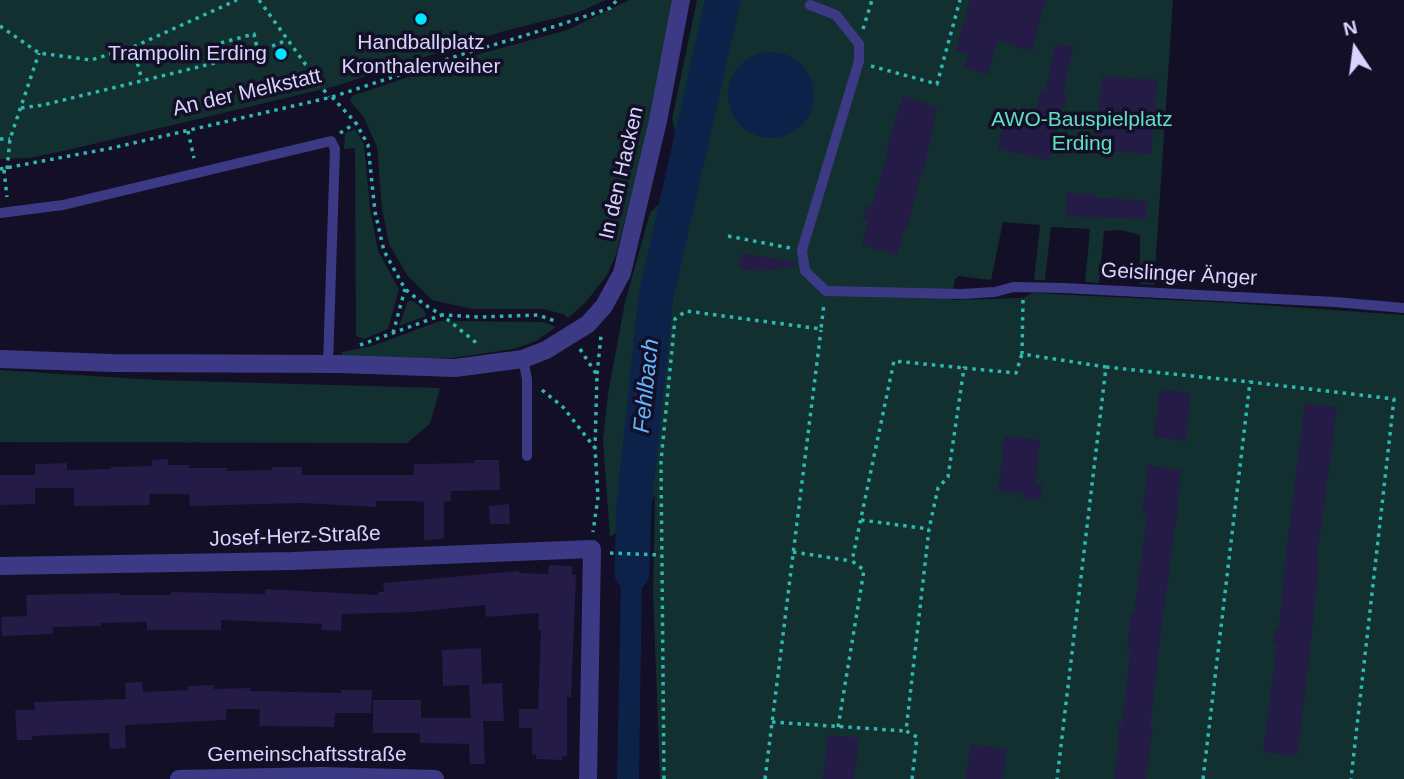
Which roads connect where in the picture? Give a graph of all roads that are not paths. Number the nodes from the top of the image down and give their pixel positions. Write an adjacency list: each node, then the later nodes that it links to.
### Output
1 (681, 0): 6 (street, In den Hacken)
2 (810, 5): 4 (lane, Geislinger Änger)
3 (4, 213): 7 (lane)
4 (1404, 308)
5 (0, 359): 7 (street)
6 (523, 359): 7 (street); 8 (lane)
7 (334, 364)
8 (527, 456)
9 (0, 566): 12 (street, Josef-Herz-Straße)
10 (179, 779): 11 (street, Gemeinschaftsstraße)
11 (435, 779)
12 (588, 779)

